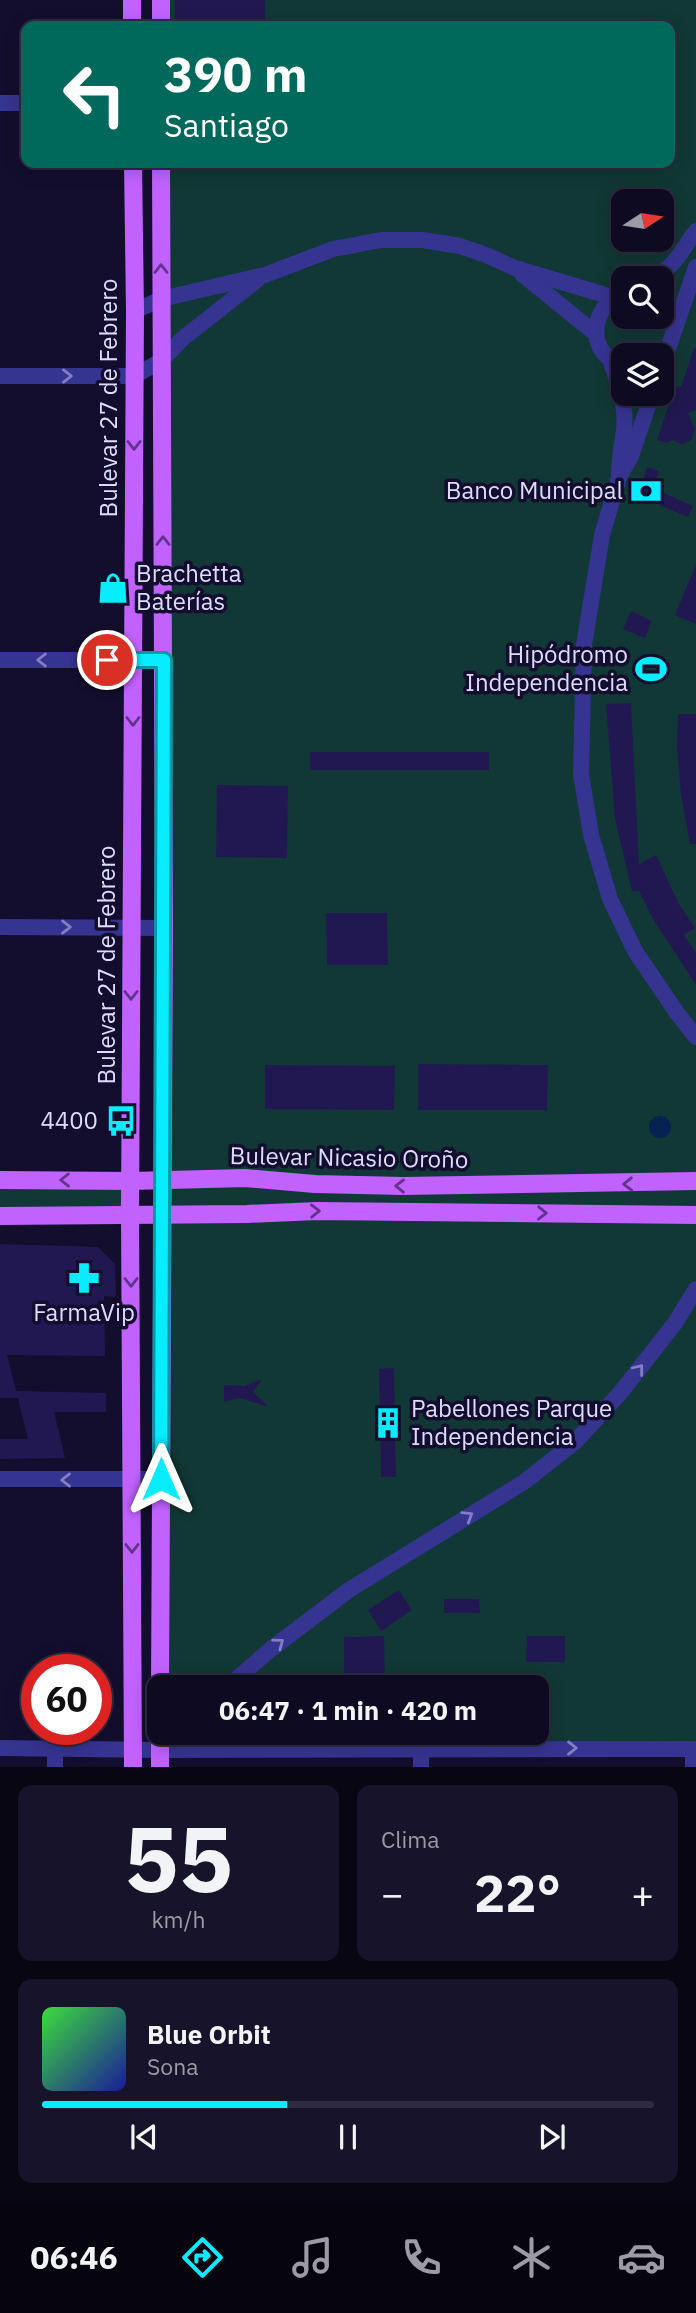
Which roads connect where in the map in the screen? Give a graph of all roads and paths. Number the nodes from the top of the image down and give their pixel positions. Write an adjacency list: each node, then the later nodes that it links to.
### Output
1 (132, 0): 3 (main road)
2 (161, 0): 4 (main road)
3 (132, 21)
4 (161, 21)
5 (0, 103): 6 (street)
6 (21, 103)
7 (133, 168): 17 (main road, Bulevar 27 de Febrero)
8 (161, 168): 15 (main road, one-way to 8)
9 (696, 231): 10 (street)
10 (671, 266)
11 (696, 267): 18 (street)
12 (515, 268): 13 (street); 14 (street); 19 (street)
13 (265, 275): 15 (street); 22 (street)
14 (611, 293)
15 (161, 299): 17 (street); 22 (main road)
16 (611, 300): 19 (street)
17 (135, 311): 24 (main road, Bulevar 27 de Febrero)
18 (674, 331): 20 (street)
19 (596, 334): 21 (street)
20 (669, 343)
21 (611, 359)
22 (162, 361): 24 (street); 30 (main road, one-way to 22)
23 (0, 376): 24 (street, one-way to 24)
24 (134, 376): 29 (main road, Bulevar 27 de Febrero, one-way to 29)
25 (622, 406): 27 (street)
26 (648, 406): 27 (street)
27 (619, 477): 34 (street)
28 (0, 660): 29 (street, one-way to 28)
29 (133, 660): 30 (street); 32 (main road, Bulevar 27 de Febrero, one-way to 32)
30 (164, 660): 33 (main road)
31 (0, 927): 32 (street, one-way to 32)
32 (132, 927): 33 (street); 37 (main road, Bulevar 27 de Febrero, one-way to 37)
33 (164, 928): 36 (main road)
34 (696, 1037)
35 (0, 1180): 37 (main road, Bulevar Nicasio Oroño, one-way to 35)
36 (163, 1180): 37 (main road, Bulevar Nicasio Oroño); 38 (main road, Bulevar Nicasio Oroño, one-way to 36); 40 (main road)
37 (131, 1181): 39 (main road, Bulevar 27 de Febrero)
38 (696, 1181)
39 (130, 1213): 40 (main road); 42 (main road); 46 (main road, Bulevar 27 de Febrero, one-way to 46)
40 (163, 1214): 41 (main road, one-way to 41); 45 (main road)
41 (696, 1215)
42 (0, 1216)
43 (696, 1289): 48 (street, one-way to 43)
44 (0, 1479): 46 (street, one-way to 44)
45 (161, 1479): 46 (street); 47 (main road)
46 (132, 1480): 54 (main road, Bulevar 27 de Febrero, one-way to 54)
47 (160, 1675)
48 (241, 1675)
49 (0, 1748): 51 (street)
50 (421, 1748): 52 (street, one-way to 52); 53 (street); 56 (street)
51 (55, 1749): 54 (street); 55 (street)
52 (694, 1749): 57 (street)
53 (160, 1750): 54 (street)
54 (133, 1758)
55 (55, 1767)
56 (421, 1767)
57 (693, 1767)

